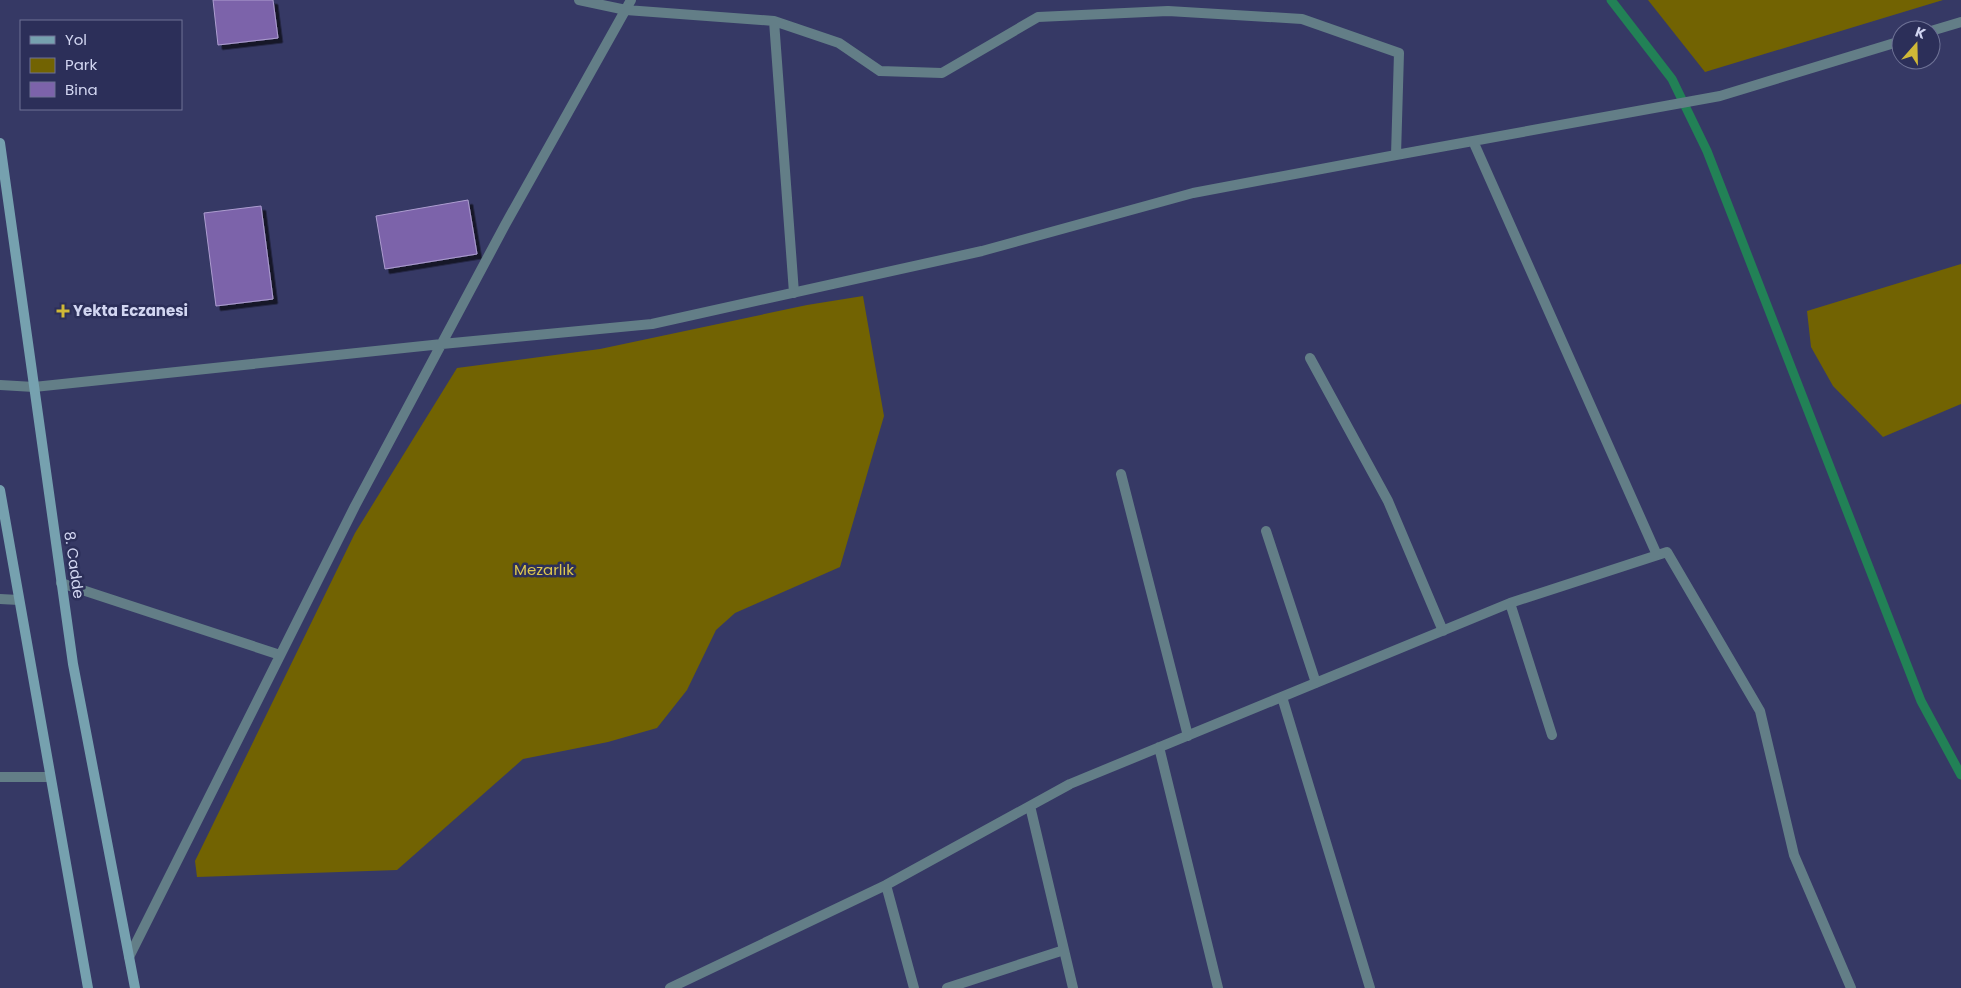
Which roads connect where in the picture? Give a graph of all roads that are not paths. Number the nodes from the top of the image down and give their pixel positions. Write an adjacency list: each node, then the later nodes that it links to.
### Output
1 (579, 0): 3 (street)
2 (631, 0): 3 (street)
3 (626, 10): 4 (street); 12 (street)
4 (774, 21): 10 (street); 11 (street)
5 (1961, 22): 6 (street)
6 (1941, 28)
7 (1891, 43): 8 (street)
8 (1473, 141): 10 (street); 19 (street)
9 (0, 143): 15 (street, 8. Cadde)
10 (1396, 155): 11 (street)
11 (794, 293): 12 (street)
12 (442, 344): 15 (street); 25 (street)
13 (1310, 358): 24 (street)
14 (0, 385): 15 (street)
15 (34, 387): 20 (street, 8. Cadde)
16 (1121, 474): 29 (street)
17 (0, 490): 22 (street)
18 (1266, 531): 26 (street)
19 (1657, 556): 23 (street); 45 (street)
20 (61, 582): 25 (street); 36 (street, 8. Cadde)
21 (0, 599): 22 (street)
22 (19, 600): 32 (street)
23 (1510, 603): 24 (street); 28 (street)
24 (1443, 631): 26 (street)
25 (280, 655): 36 (street)
26 (1316, 683): 27 (street)
27 (1282, 696): 29 (street); 44 (street)
28 (1552, 735)
29 (1188, 736): 30 (street)
30 (1159, 747): 33 (street); 43 (street)
31 (0, 777): 32 (street)
32 (50, 777): 37 (street)
33 (1030, 806): 34 (street); 35 (street)
34 (886, 885): 39 (street); 40 (street)
35 (1064, 950): 41 (street); 42 (street)
36 (129, 957): 38 (street, 8. Cadde)
37 (88, 988)
38 (135, 988)
39 (670, 988)
40 (914, 988)
41 (947, 988)
42 (1073, 988)
43 (1218, 988)
44 (1370, 988)
45 (1851, 988)

